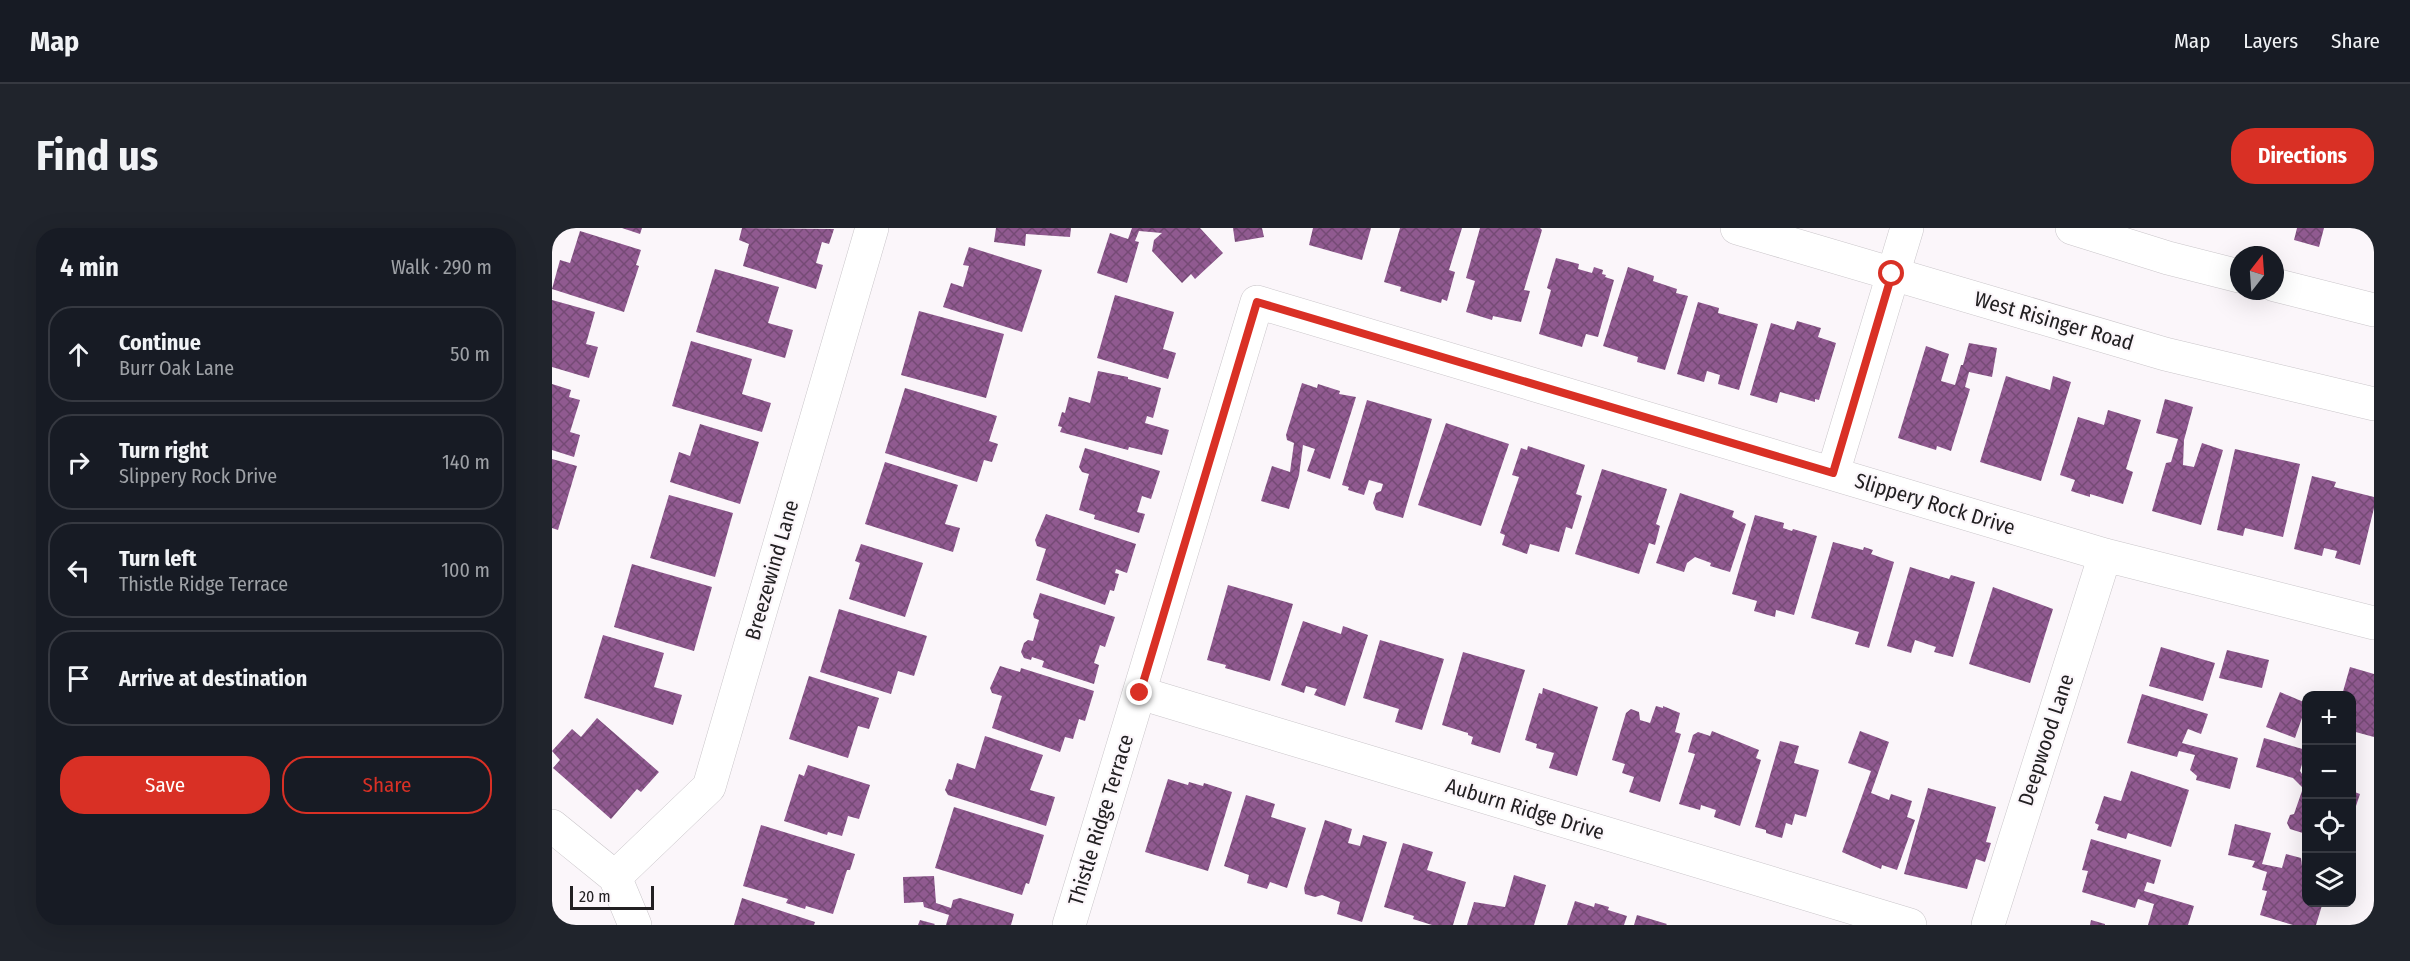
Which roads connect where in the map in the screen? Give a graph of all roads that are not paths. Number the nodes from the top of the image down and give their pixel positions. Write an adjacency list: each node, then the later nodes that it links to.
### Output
1 (872, 228): 16 (street, Breezewind Lane)
2 (1737, 228): 5 (street, West Risinger Road)
3 (1906, 228): 5 (street)
4 (2072, 228): 6 (street)
5 (1892, 274): 10 (street, West Risinger Road); 11 (street)
6 (2230, 274)
7 (2284, 287): 9 (street)
8 (1257, 302): 11 (street, Slippery Rock Drive); 14 (street, Thistle Ridge Terrace)
9 (2374, 310)
10 (2374, 404)
11 (1833, 473): 12 (street, Slippery Rock Drive)
12 (2105, 555): 13 (street, Slippery Rock Drive); 20 (street, Deepwood Lane)
13 (2374, 623)
14 (1140, 693): 18 (street, Thistle Ridge Terrace); 19 (street, Auburn Ridge Drive)
15 (552, 826): 16 (street)
16 (615, 877): 17 (street)
17 (635, 925)
18 (1069, 925)
19 (1910, 925)
20 (1988, 925)

